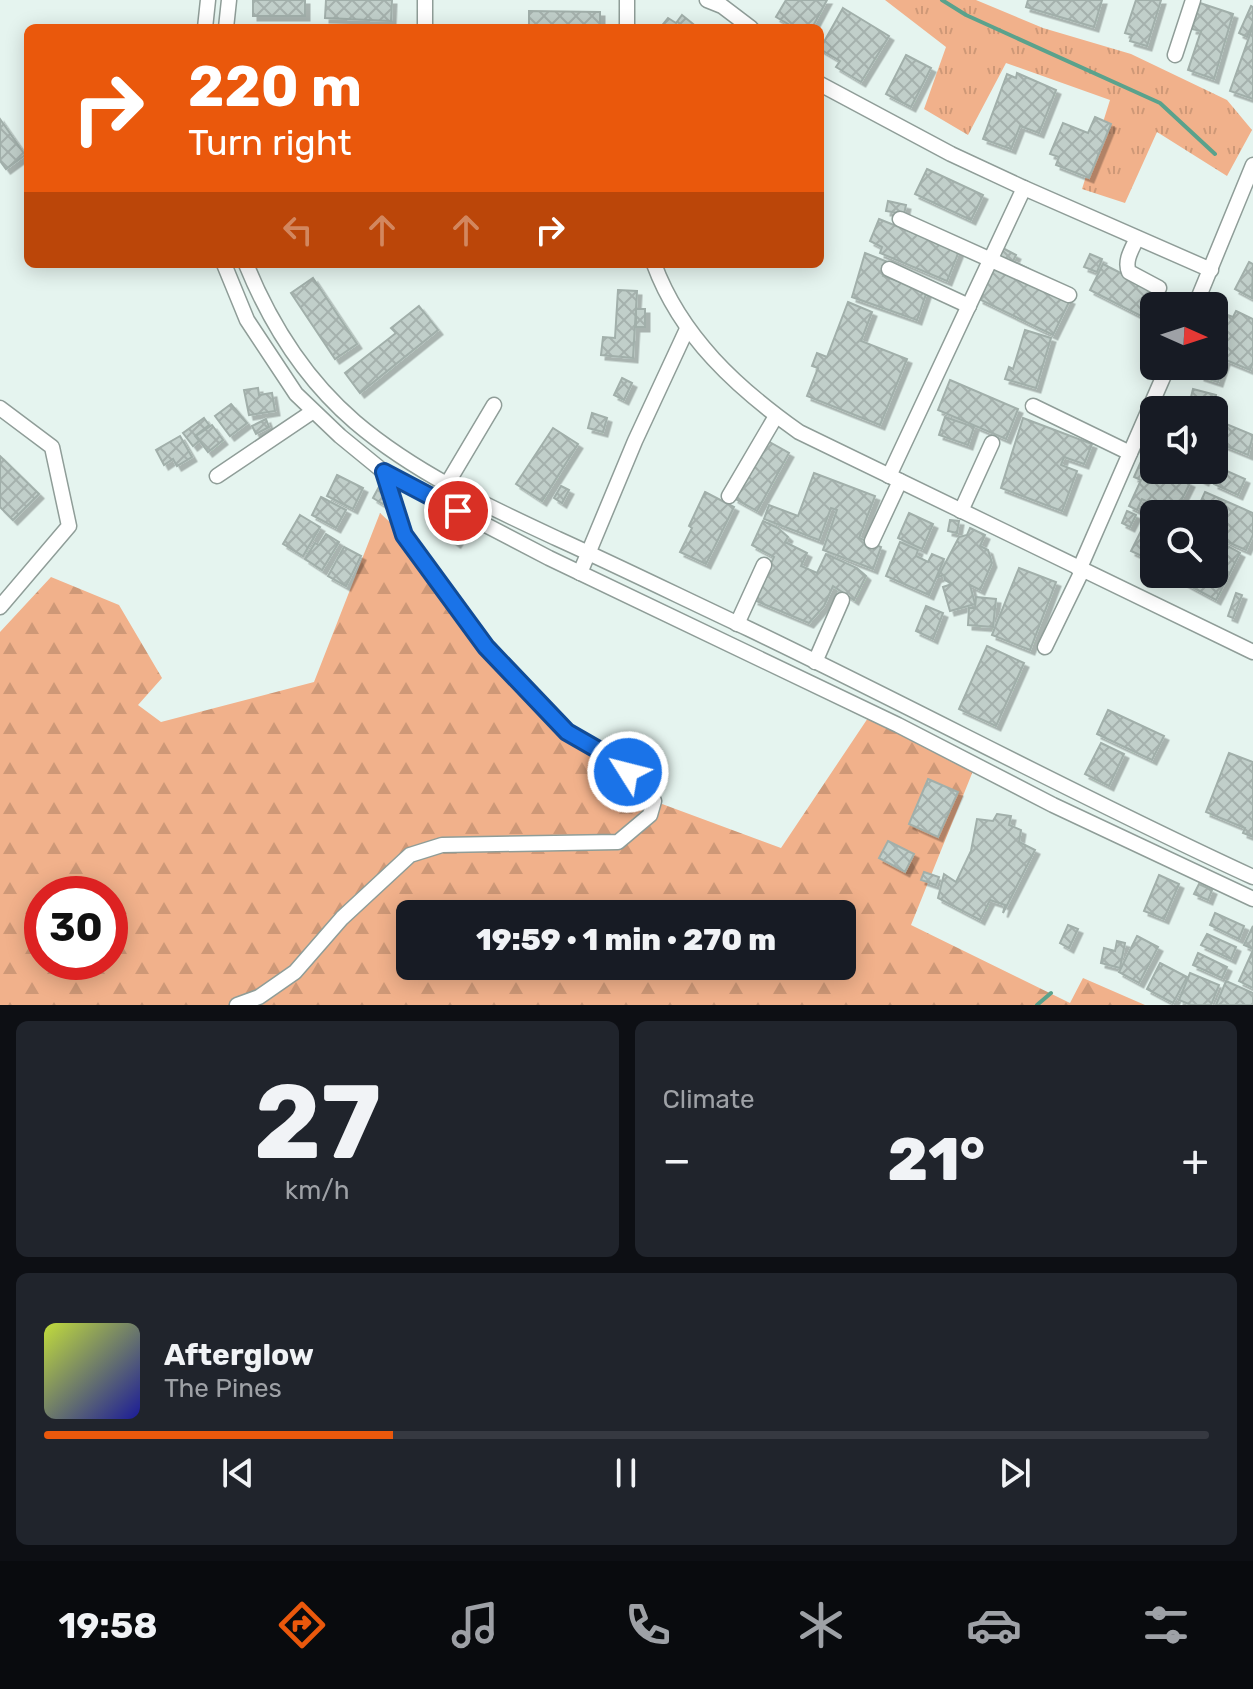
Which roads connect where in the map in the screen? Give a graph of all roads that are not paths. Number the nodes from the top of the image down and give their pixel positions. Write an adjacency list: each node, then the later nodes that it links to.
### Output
1 (208, 0): 7 (street)
2 (229, 0): 8 (street)
3 (425, 0): 9 (street)
4 (627, 0): 10 (street)
5 (707, 0): 11 (street)
6 (1193, 0): 12 (street)
7 (205, 24)
8 (226, 24)
9 (425, 24)
10 (627, 24)
11 (746, 24)
12 (1175, 55)
13 (824, 86): 15 (street)
14 (1253, 165): 23 (street)
15 (1024, 188): 17 (street); 18 (street)
16 (900, 219): 18 (street)
17 (1137, 238): 23 (street); 24 (street)
18 (989, 261): 26 (street); 27 (street)
19 (226, 268): 33 (street)
20 (248, 268): 40 (street)
21 (656, 268): 28 (street)
22 (889, 269): 27 (street)
23 (1211, 270): 25 (street)
24 (1159, 288)
25 (1201, 292)
26 (1069, 295)
27 (969, 306): 39 (street)
28 (687, 329): 34 (street); 44 (street)
29 (1162, 380): 36 (street)
30 (494, 405): 40 (street)
31 (1033, 406): 36 (street)
32 (0, 408): 49 (street)
33 (312, 412): 37 (street); 38 (street)
34 (776, 416): 39 (street); 41 (street)
35 (992, 443): 42 (street)
36 (1130, 453): 46 (street)
37 (384, 472): 47 (street); 56 (street)
38 (217, 476)
39 (895, 478): 42 (street); 43 (street)
40 (447, 484): 44 (street)
41 (729, 496)
42 (961, 511): 46 (street)
43 (872, 541)
44 (588, 554): 47 (street); 50 (street)
45 (764, 565): 50 (street)
46 (1080, 570): 51 (street); 52 (street)
47 (580, 573): 55 (street)
48 (842, 600): 53 (street)
49 (0, 607)
50 (737, 624): 53 (street)
51 (1045, 647)
52 (1253, 652)
53 (815, 662): 54 (street)
54 (1253, 877)
55 (1253, 899)
56 (237, 1005)

